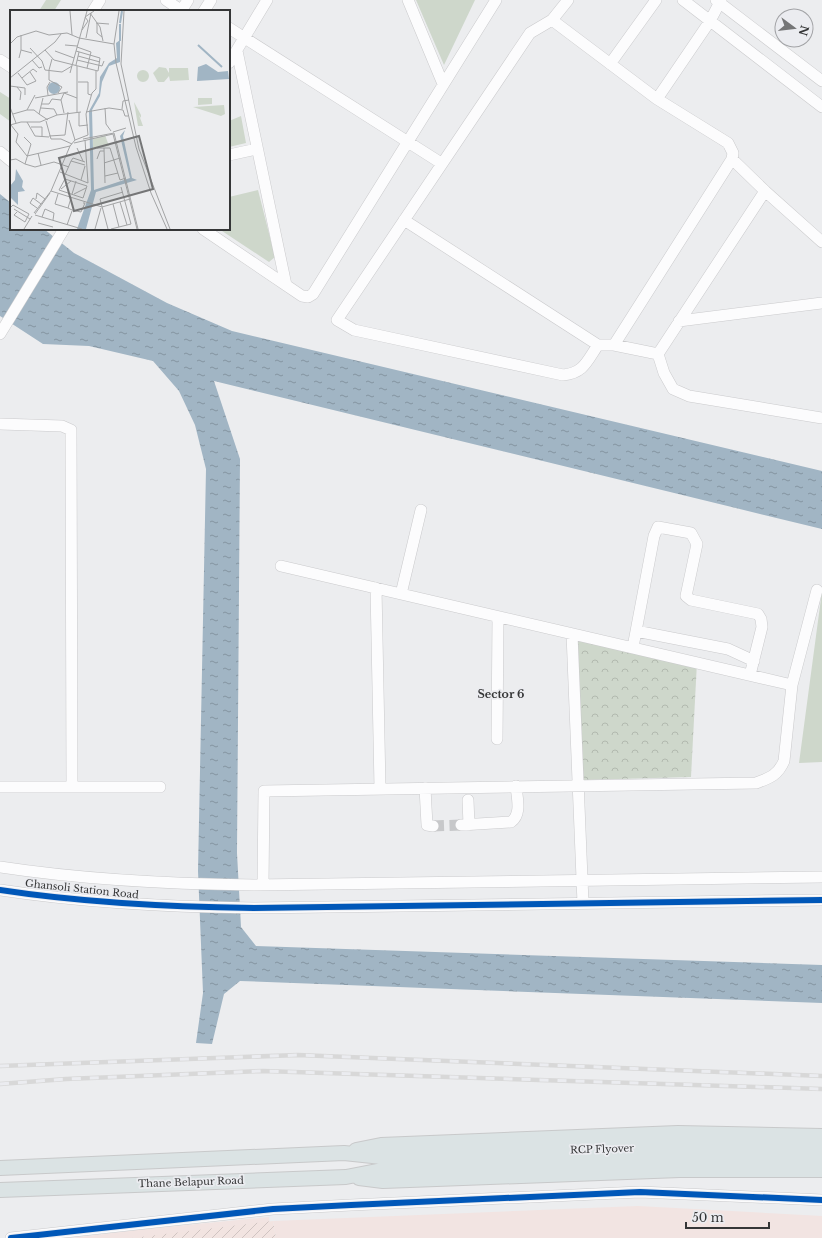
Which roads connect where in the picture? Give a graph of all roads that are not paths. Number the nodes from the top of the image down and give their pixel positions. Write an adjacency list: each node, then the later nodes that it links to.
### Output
1 (100, 0): 12 (street)
2 (166, 0): 13 (street)
3 (188, 0): 14 (street)
4 (211, 0): 15 (street)
5 (267, 0): 19 (street)
6 (408, 0): 26 (street)
7 (496, 0): 26 (street)
8 (568, 0): 16 (street)
9 (656, 0): 23 (street)
10 (683, 0): 17 (street)
11 (718, 1): 17 (street); 25 (street)
12 (94, 10)
13 (180, 10)
14 (182, 10)
15 (205, 10)
16 (552, 20): 23 (street); 35 (street)
17 (710, 21): 27 (street); 28 (street)
18 (230, 29): 19 (street)
19 (244, 37): 20 (street); 29 (street)
20 (237, 51): 22 (street); 30 (street)
21 (0, 60): 24 (street)
22 (230, 62)
23 (610, 64): 27 (street)
24 (10, 66)
25 (822, 81)
26 (443, 84): 29 (street)
27 (657, 99): 33 (street)
28 (822, 106)
29 (408, 142): 35 (street); 41 (street)
30 (256, 149): 32 (street); 41 (street)
31 (0, 152): 34 (street)
32 (230, 154)
33 (732, 159): 36 (street); 46 (street)
34 (10, 160)
35 (441, 163): 37 (street)
36 (765, 191): 40 (street); 43 (street)
37 (404, 220): 45 (street); 45 (street)
38 (63, 230): 44 (street)
39 (204, 230): 41 (street)
40 (822, 242)
41 (286, 285)
42 (822, 303): 43 (street)
43 (679, 321): 47 (street)
44 (0, 334)
45 (598, 345): 46 (street)
46 (614, 345): 47 (street)
47 (658, 354): 48 (street)
48 (822, 418)
49 (0, 424): 66 (street)
50 (421, 510): 54 (street)
51 (281, 566): 52 (street)
52 (376, 588): 54 (street); 68 (street)
53 (817, 590): 61 (street)
54 (401, 594): 55 (street)
55 (498, 617): 57 (street); 62 (street)
56 (636, 631): 58 (street); 59 (street); 59 (street)
57 (572, 634): 58 (street); 64 (street)
58 (634, 647): 60 (street)
59 (754, 661): 60 (street)
60 (750, 675): 61 (street)
61 (792, 685): 64 (street)
62 (497, 739)
63 (516, 786): 64 (street); 69 (street); 70 (street)
64 (579, 786): 74 (street)
65 (0, 787): 66 (street)
66 (72, 787): 67 (street)
67 (160, 787)
68 (380, 788): 69 (street); 75 (street)
69 (425, 788): 71 (street)
70 (468, 800)
71 (433, 826)
72 (0, 867): 75 (street, Ghansoli Station Road)
73 (822, 877): 74 (street, Ghansoli Station Road)
74 (582, 880): 75 (street, Ghansoli Station Road); 78 (street)
75 (259, 885)
76 (0, 890): 78 (street, Ghansoli Station Road)
77 (822, 900): 78 (street, Ghansoli Station Road)
78 (583, 903)
79 (822, 1136): 81 (main road)
80 (822, 1148): 83 (main road, RCP Flyover)
81 (344, 1153): 83 (main road); 84 (main road)
82 (822, 1159): 83 (main road, RCP Flyover)
83 (382, 1164): 86 (main road, Thane Belapur Road)
84 (0, 1168)
85 (822, 1170): 86 (main road)
86 (346, 1177): 87 (main road, Thane Belapur Road)
87 (0, 1190)
88 (822, 1200): 89 (street)
89 (11, 1238)

